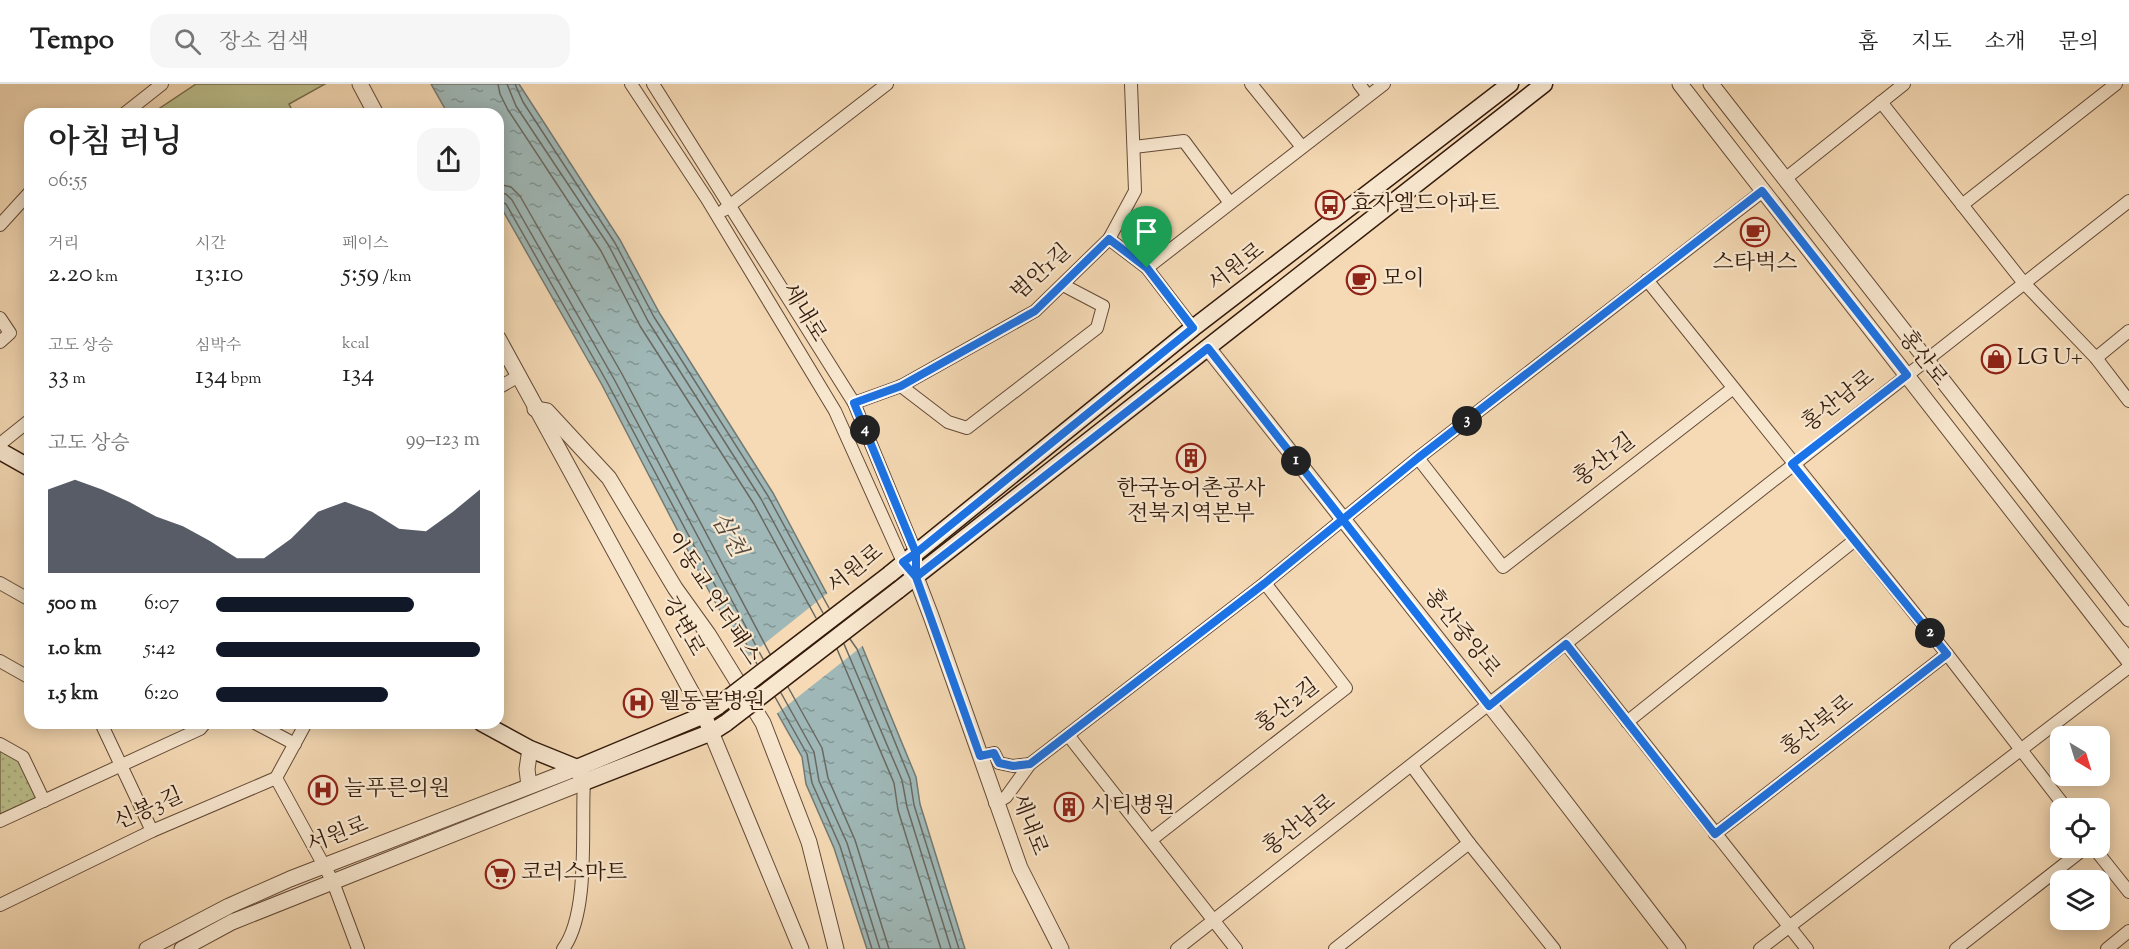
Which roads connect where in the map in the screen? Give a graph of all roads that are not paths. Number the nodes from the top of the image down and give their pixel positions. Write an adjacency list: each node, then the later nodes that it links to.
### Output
1 (162, 84): 18 (street)
2 (360, 84): 19 (street)
3 (632, 84): 29 (street, 세내로)
4 (653, 84): 28 (street, 세내로)
5 (887, 84): 28 (street)
6 (1131, 84): 20 (street, 범안1길)
7 (1251, 84): 21 (street)
8 (1359, 84): 16 (street)
9 (1384, 84): 16 (street)
10 (1510, 84): 37 (main road, 서원로)
11 (1544, 84): 40 (main road, 서원로)
12 (1680, 84): 23 (street, 홍산로)
13 (1711, 84): 22 (street, 홍산로)
14 (1904, 84): 17 (street)
15 (2116, 84): 27 (street)
16 (1368, 96): 21 (street)
17 (1881, 102): 22 (street); 27 (street)
18 (132, 108)
19 (373, 108)
20 (1134, 147): 26 (street); 31 (street, 범안1길)
21 (1302, 147): 26 (street)
22 (1785, 179): 43 (street, 홍산로)
23 (1762, 191): 33 (street); 44 (street, 홍산로)
24 (24, 199): 30 (street)
25 (2129, 201): 34 (street, 홍산남로)
26 (1230, 203): 32 (street)
27 (1962, 205): 34 (street)
28 (730, 206): 29 (street); 50 (street, 세내로)
29 (716, 215): 60 (street, 세내로)
30 (0, 225)
31 (1109, 239): 32 (street); 35 (street, 범안1길)
32 (1147, 268): 37 (street)
33 (1647, 280): 48 (street); 55 (street)
34 (2023, 282): 42 (street); 43 (street, 홍산남로)
35 (1063, 285): 47 (street, 범안1길); 47 (street)
36 (0, 318): 39 (street)
37 (1193, 328): 60 (main road, 서원로)
38 (2129, 331): 42 (street)
39 (0, 342)
40 (1208, 348): 58 (street, 홍산중앙로); 61 (main road, 서원로)
41 (504, 351): 45 (street, 강변로)
42 (2096, 358): 49 (street)
43 (1926, 359): 44 (street, 홍산남로); 65 (street, 홍산로)
44 (1907, 375): 56 (street, 홍산남로); 69 (street, 홍산로)
45 (517, 377): 46 (street); 51 (street, 강변로)
46 (504, 385)
47 (901, 386): 50 (street, 범안1길)
48 (1732, 389): 55 (street, 홍산1길); 56 (street, 홍산남로)
49 (2129, 400)
50 (854, 403): 60 (street, 세내로)
51 (535, 409): 73 (street, 강변로); 115 (street, 이동교 언더패스)
52 (24, 425): 53 (street)
53 (0, 444)
54 (0, 451): 57 (main road)
55 (1418, 458): 58 (street)
56 (1792, 464): 59 (street, 홍산남로); 66 (street, 홍산남로)
57 (24, 465)
58 (1342, 521): 63 (street); 72 (street, 홍산중앙로)
59 (1855, 540): 67 (street, 홍산남로); 74 (street)
60 (909, 557): 61 (street, 세내로); 73 (main road, 서원로, bridge)
61 (916, 577): 80 (main road, 서원로, bridge); 86 (street, 세내로)
62 (0, 583): 64 (street)
63 (1265, 583): 81 (street); 99 (street, 홍산2길)
64 (24, 597)
65 (2129, 619)
66 (1566, 644): 72 (street, 홍산남로); 74 (street)
67 (1947, 654): 85 (street); 98 (street, 홍산북로)
68 (0, 661): 71 (street)
69 (2129, 661)
70 (2129, 667): 85 (street)
71 (24, 673)
72 (1489, 706): 89 (street, 홍산남로); 121 (street, 홍산중앙로)
73 (711, 711): 80 (street, 강변로); 90 (main road, 서원로)
74 (1627, 722): 98 (street)
75 (104, 729): 88 (street)
76 (200, 729): 88 (street)
77 (266, 729): 83 (street)
78 (303, 729): 83 (street)
79 (493, 729): 84 (main road)
80 (711, 732): 90 (main road, 서원로); 114 (street, 강변로)
81 (1068, 735): 87 (street); 99 (street)
82 (0, 744): 94 (street)
83 (295, 744): 91 (street)
84 (530, 749): 90 (main road); 92 (street)
85 (2019, 750): 93 (street); 108 (street)
86 (980, 756): 87 (street); 95 (street, 세내로)
87 (1030, 764): 95 (street)
88 (122, 765): 94 (street); 97 (street)
89 (1412, 766): 100 (street); 107 (street, 홍산남로)
90 (580, 775): 92 (street, 서원로); 104 (street, 서원로); 113 (street)
91 (276, 778): 97 (street, 신봉3길); 103 (street)
92 (529, 786): 103 (street, 서원로)
93 (2058, 798)
94 (44, 801): 96 (street)
95 (995, 803): 116 (street, 세내로)
96 (0, 822)
97 (152, 831): 106 (street, 신봉3길)
98 (1715, 834): 108 (street)
99 (1151, 840): 107 (street)
100 (1469, 843): 119 (street); 120 (street)
101 (2072, 858): 124 (street)
102 (2102, 858): 105 (street)
103 (324, 865): 104 (street); 110 (street, 서원로)
104 (333, 882): 111 (street, 서원로); 112 (street, 서원로)
105 (2129, 892)
106 (2, 900)
107 (1215, 920): 117 (street, 홍산남로); 118 (street)
108 (1789, 927): 122 (street); 123 (street)
109 (2129, 931): 125 (street)
110 (147, 949)
111 (182, 949)
112 (358, 949)
113 (563, 949)
114 (801, 949)
115 (836, 949)
116 (1061, 949)
117 (1177, 949)
118 (1236, 949)
119 (1335, 949)
120 (1554, 949)
121 (1678, 949)
122 (1760, 949)
123 (1807, 949)
124 (1956, 949)
125 (2107, 949)

